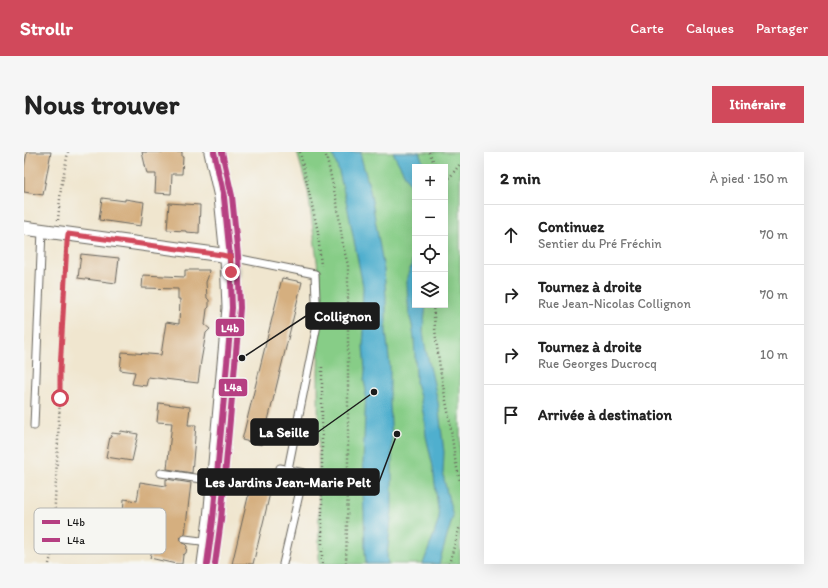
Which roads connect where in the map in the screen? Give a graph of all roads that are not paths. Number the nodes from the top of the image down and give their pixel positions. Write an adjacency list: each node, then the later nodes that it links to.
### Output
1 (214, 152): 4 (street)
2 (24, 228): 3 (street)
3 (42, 230): 4 (street); 5 (lane)
4 (230, 257): 7 (street); 11 (lane)
5 (34, 426)
6 (161, 473): 7 (lane)
7 (217, 480): 9 (street)
8 (185, 539): 9 (lane)
9 (211, 542): 10 (street)
10 (207, 564)
11 (283, 564)

